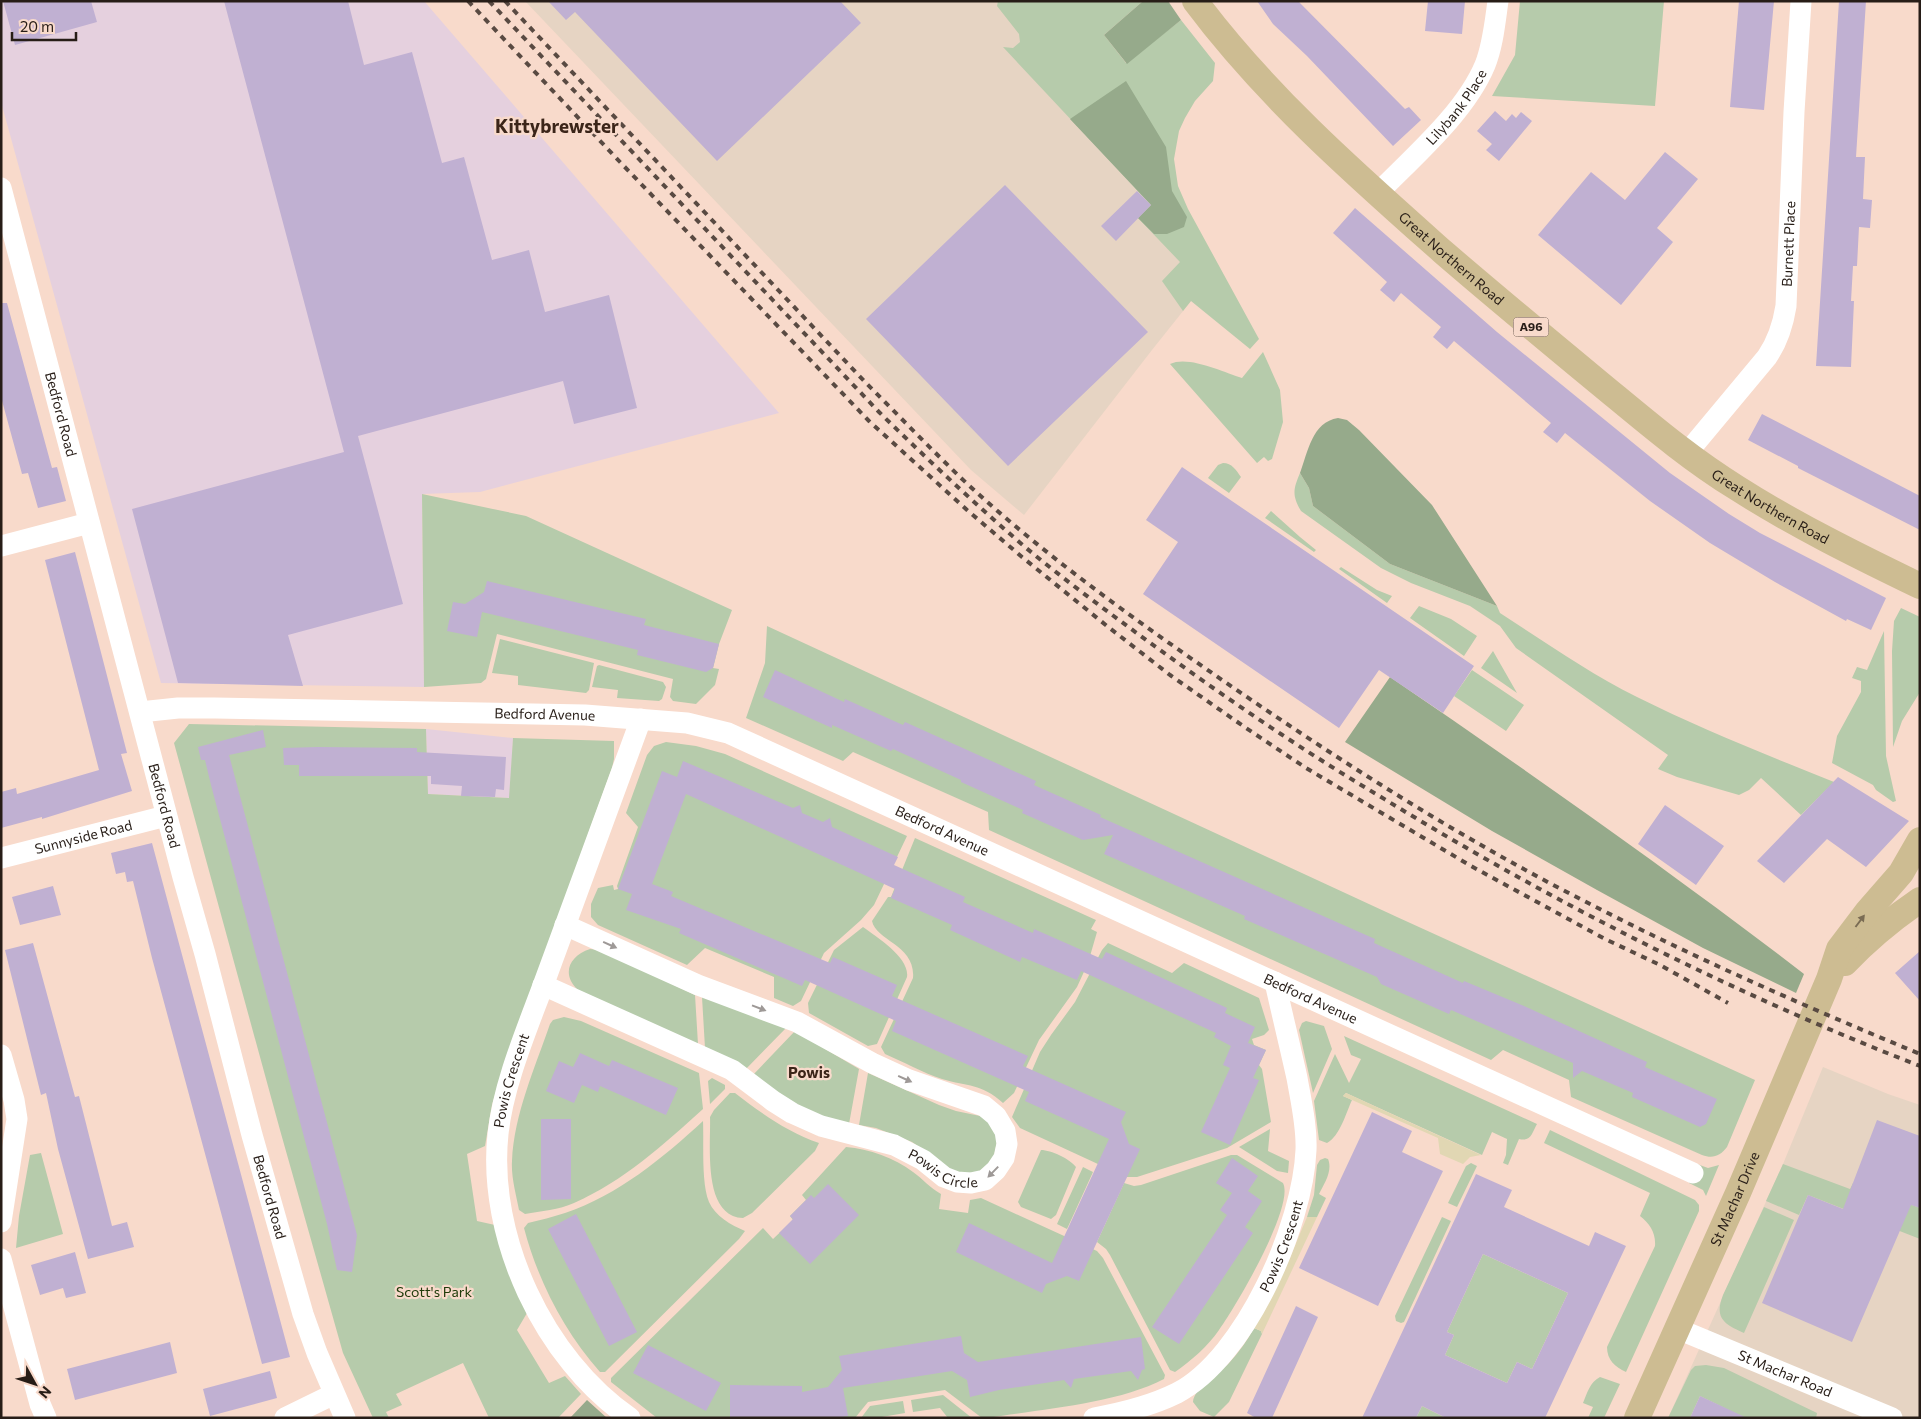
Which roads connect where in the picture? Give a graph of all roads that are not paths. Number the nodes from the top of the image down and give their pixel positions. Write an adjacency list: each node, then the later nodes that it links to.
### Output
1 (1195, 1): 5 (main road, Great Northern Road / A96)
2 (1498, 1): 5 (street, Lilybank Place)
3 (1800, 1): 6 (street, Burnett Place)
4 (1, 188): 7 (street, Bedford Road)
5 (1377, 194): 6 (main road, Great Northern Road / A96)
6 (1688, 453): 9 (main road, Great Northern Road / A96)
7 (89, 523): 8 (street); 10 (street, Bedford Road)
8 (1, 546)
9 (1920, 586)
10 (140, 712): 11 (street, Bedford Avenue); 12 (street, Bedford Road)
11 (641, 719): 16 (street, Powis Crescent); 18 (street, Bedford Avenue)
12 (166, 816): 14 (street, Sunnyside Road); 25 (street, Bedford Road)
13 (1920, 840): 17 (main road, St Machar Drive, one-way to 13)
14 (1, 858)
15 (1920, 900): 17 (main road, St Machar Drive)
16 (565, 925): 19 (street, Powis Crescent); 19 (street, Powis Circle, one-way to 19)
17 (1829, 979): 24 (main road, St Machar Drive)
18 (1275, 982): 21 (street, Bedford Avenue); 30 (street, Powis Crescent)
19 (543, 985): 29 (street, Powis Crescent)
20 (1, 1055): 22 (street)
21 (1693, 1174)
22 (2, 1213)
23 (1, 1259): 26 (street)
24 (1678, 1328): 31 (main road, St Machar Drive); 32 (street, St Machar Road)
25 (334, 1394): 27 (street); 28 (street, Bedford Road)
26 (46, 1418)
27 (286, 1418)
28 (345, 1418)
29 (630, 1418)
30 (1094, 1418)
31 (1637, 1418)
32 (1892, 1418)

